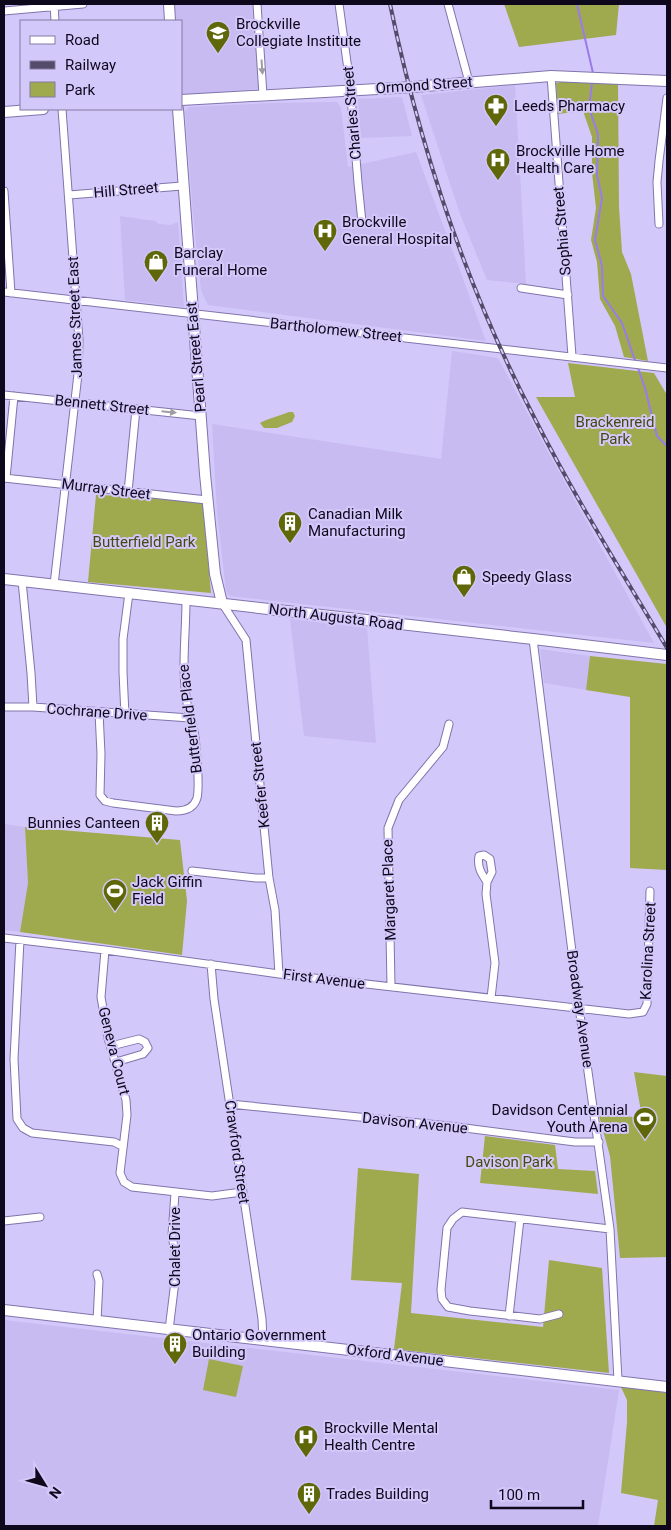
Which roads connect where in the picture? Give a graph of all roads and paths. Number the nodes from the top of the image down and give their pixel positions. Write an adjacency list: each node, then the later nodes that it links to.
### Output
1 (83, 4): 6 (street)
2 (169, 4): 9 (street)
3 (257, 4): 14 (street, one-way to 14)
4 (340, 4): 13 (street, Charles Street)
5 (448, 4): 12 (street)
6 (54, 5): 7 (street); 8 (street)
7 (4, 10)
8 (56, 20)
9 (170, 20)
10 (551, 76): 11 (street, Ormond Street); 12 (street, Ormond Street); 28 (street, Sophia Street)
11 (667, 81)
12 (469, 82): 13 (street, Ormond Street)
13 (351, 90): 14 (street, Ormond Street); 24 (street, Charles Street)
14 (263, 95): 16 (street, Ormond Street)
15 (667, 98): 25 (street)
16 (182, 100)
17 (30, 110): 20 (street)
18 (62, 110): 23 (street, James Street East)
19 (178, 110): 21 (street, Pearl Street East)
20 (4, 112)
21 (182, 186): 23 (street, Hill Street); 30 (street, Pearl Street East)
22 (4, 193): 27 (street)
23 (69, 194): 29 (street, James Street East)
24 (362, 222)
25 (659, 224)
26 (521, 288): 28 (street)
27 (8, 292): 29 (street, Bartholomew Street)
28 (568, 294): 31 (street, Sophia Street)
29 (76, 299): 30 (street, Bartholomew Street); 35 (street, James Street East)
30 (192, 313): 31 (street, Bartholomew Street); 37 (street, Pearl Street East)
31 (572, 356): 32 (street, Bartholomew Street)
32 (667, 368)
33 (4, 395): 34 (street, Bennett Street)
34 (14, 396): 35 (street, Bennett Street); 38 (street)
35 (75, 402): 36 (street, Bennett Street); 39 (street, James Street East)
36 (136, 409): 37 (street, Bennett Street, one-way to 37); 40 (street)
37 (201, 416): 41 (street, Pearl Street East)
38 (5, 478): 39 (street, Murray Street)
39 (65, 484): 40 (street, Murray Street); 44 (street, James Street East)
40 (128, 492): 41 (street, Murray Street)
41 (207, 500): 47 (street, Pearl Street East)
42 (4, 579): 43 (street, North Augusta Road)
43 (22, 582): 44 (street, North Augusta Road); 51 (street)
44 (54, 585): 45 (street, North Augusta Road)
45 (129, 593): 46 (street, North Augusta Road); 53 (street)
46 (186, 600): 47 (street, North Augusta Road); 54 (street, Butterfield Place)
47 (222, 603): 48 (street, North Augusta Road); 57 (street, Keefer Street)
48 (533, 639): 49 (street, North Augusta Road); 67 (street, Broadway Avenue)
49 (667, 655)
50 (4, 707): 51 (street, Cochrane Drive)
51 (33, 707): 52 (street, Cochrane Drive)
52 (99, 712): 53 (street, Cochrane Drive); 54 (street, Butterfield Place)
53 (125, 715): 54 (street, Cochrane Drive)
54 (190, 718)
55 (449, 724): 65 (street, Margaret Place)
56 (192, 871): 57 (street)
57 (269, 878): 64 (street, Keefer Street)
58 (487, 882): 66 (street)
59 (650, 891): 68 (street, Karolina Street)
60 (4, 938): 61 (street, First Avenue)
61 (20, 940): 62 (street, First Avenue); 73 (street)
62 (105, 950): 63 (street, First Avenue); 69 (street, Geneva Court)
63 (211, 964): 64 (street, First Avenue); 71 (street, Crawford Street)
64 (280, 974): 65 (street, First Avenue)
65 (391, 986): 66 (street, First Avenue)
66 (491, 998): 67 (street, First Avenue)
67 (579, 1009): 68 (street, First Avenue); 72 (street, Broadway Avenue)
68 (644, 1011)
69 (111, 1046): 70 (street, Geneva Court); 70 (street)
70 (116, 1062): 73 (street, Geneva Court)
71 (230, 1104): 72 (street, Davison Avenue); 74 (street, Crawford Street)
72 (599, 1142): 79 (street, Broadway Avenue)
73 (122, 1146): 75 (street, Geneva Court)
74 (242, 1192): 75 (street, Geneva Court); 86 (street, Crawford Street)
75 (175, 1193): 85 (street, Chalet Drive)
76 (40, 1217): 78 (street)
77 (520, 1219): 79 (street); 83 (street); 83 (street)
78 (4, 1221)
79 (610, 1229): 87 (street, Broadway Avenue)
80 (97, 1274): 84 (street)
81 (4, 1310): 84 (street, Oxford Avenue)
82 (559, 1314): 83 (street)
83 (509, 1316)
84 (97, 1321): 85 (street, Oxford Avenue)
85 (169, 1330): 86 (street, Oxford Avenue)
86 (263, 1340): 87 (street, Oxford Avenue)
87 (618, 1380): 88 (street, Oxford Avenue)
88 (667, 1387)

